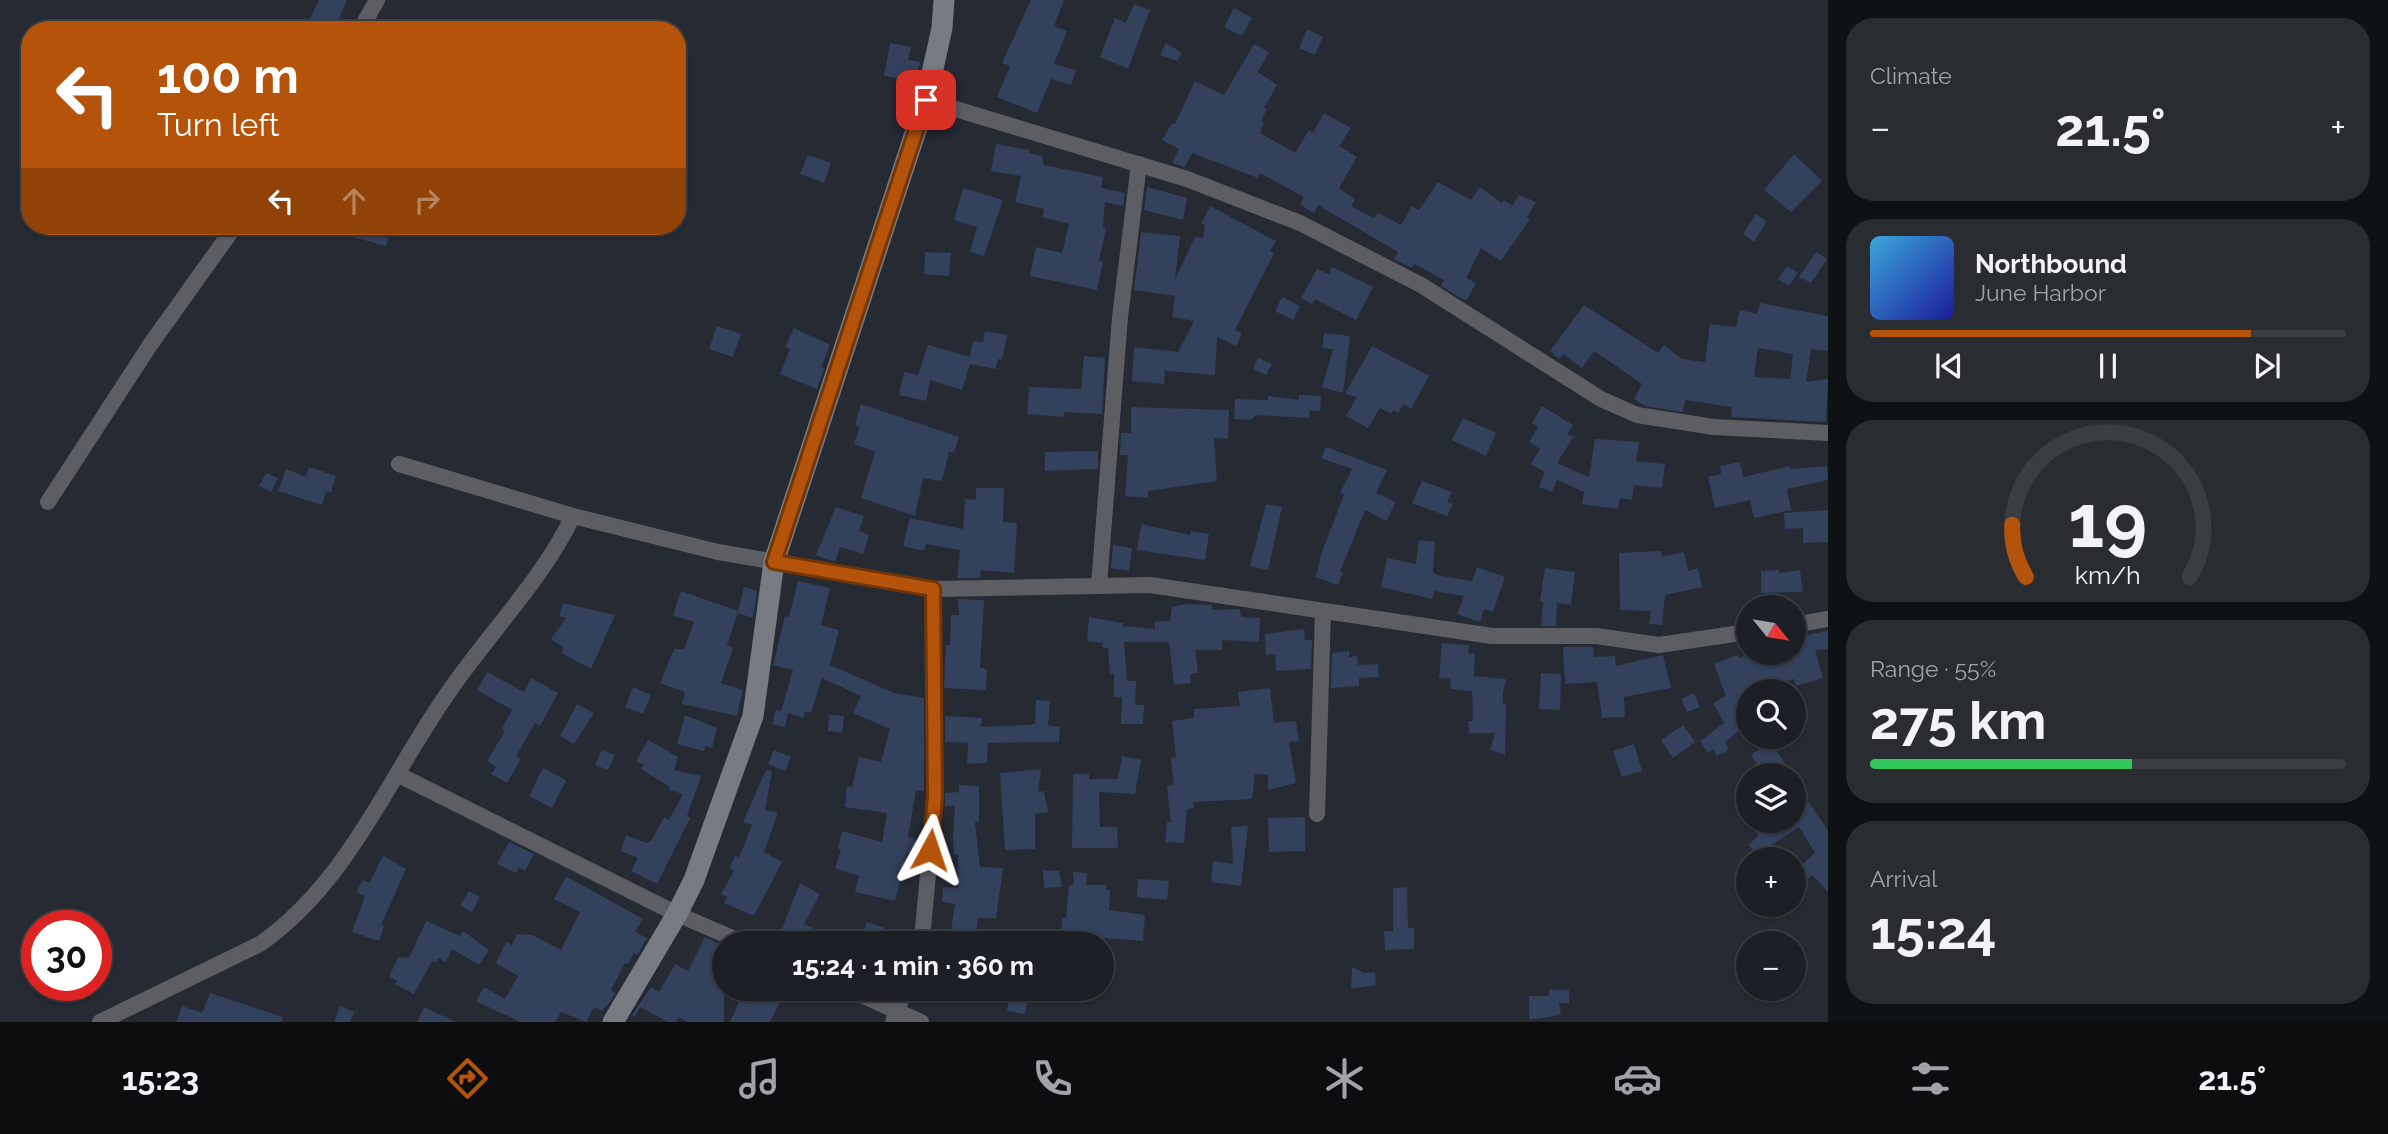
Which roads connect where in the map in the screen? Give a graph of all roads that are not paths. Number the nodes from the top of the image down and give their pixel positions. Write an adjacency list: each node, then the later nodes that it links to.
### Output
1 (377, 0): 3 (street)
2 (944, 0): 4 (main road)
3 (365, 21)
4 (926, 100): 5 (street); 11 (main road)
5 (1139, 164): 7 (street); 12 (street)
6 (229, 235): 9 (street)
7 (1828, 433)
8 (399, 464): 10 (street)
9 (48, 502)
10 (573, 516): 11 (street); 18 (street)
11 (774, 562): 13 (street); 20 (main road)
12 (1099, 585): 13 (street); 14 (street)
13 (933, 589): 22 (street)
14 (1323, 611): 17 (street); 19 (street)
15 (1828, 619): 16 (street)
16 (1806, 623)
17 (1736, 634)
18 (397, 774): 20 (street); 25 (street)
19 (1317, 814)
20 (677, 914): 21 (street); 26 (main road)
21 (716, 931)
22 (922, 931)
23 (869, 1001): 24 (street)
24 (896, 1017): 27 (street)
25 (100, 1022)
26 (613, 1022)
27 (921, 1022)

